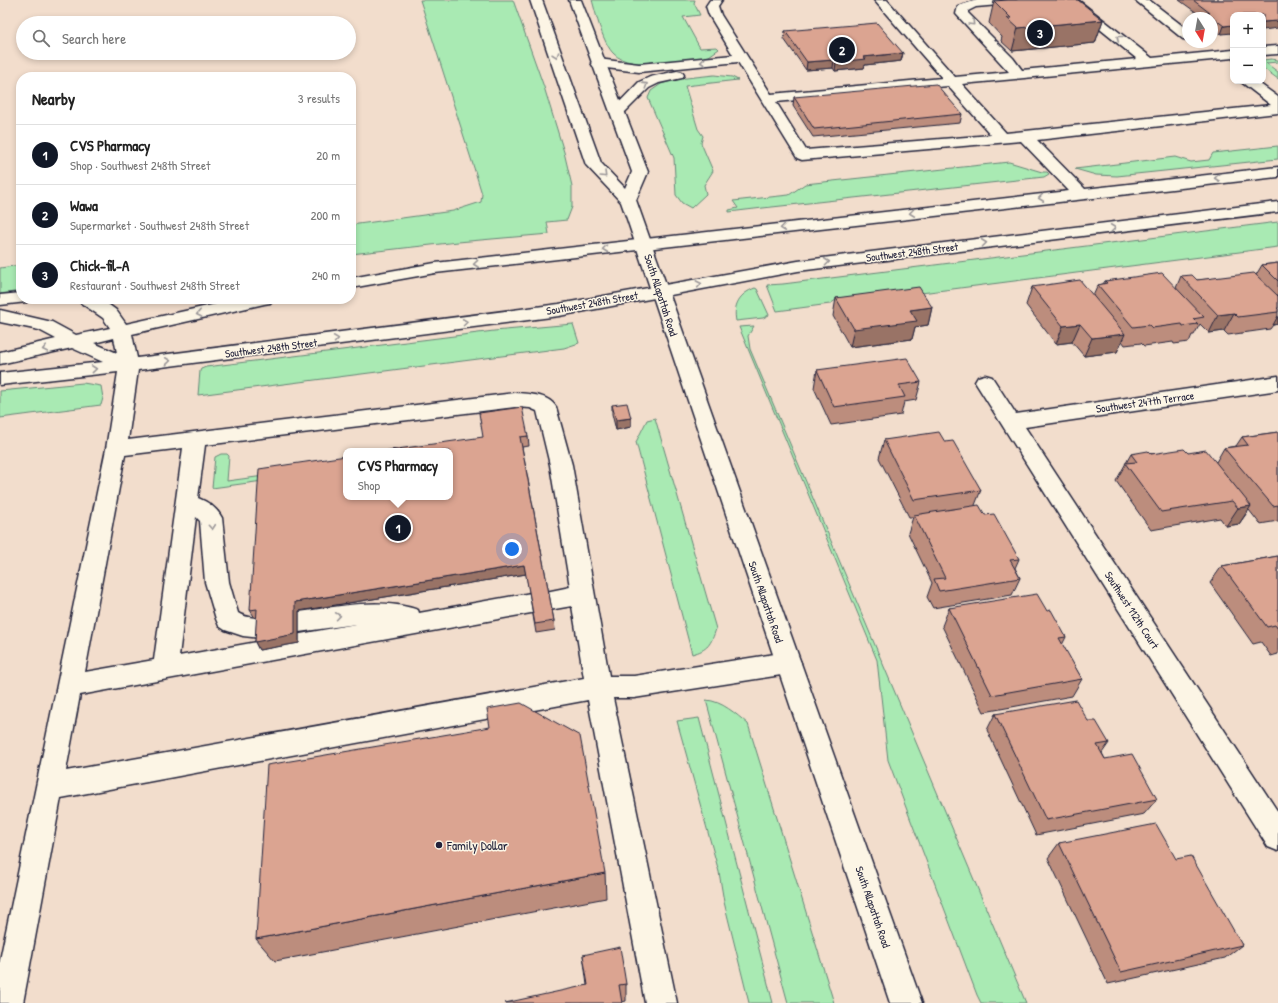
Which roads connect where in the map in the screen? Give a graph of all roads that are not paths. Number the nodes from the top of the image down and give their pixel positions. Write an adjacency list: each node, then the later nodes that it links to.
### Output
1 (536, 0): 29 (street, South Allapattah Road, one-way to 29)
2 (575, 0): 14 (street)
3 (716, 0): 15 (street)
4 (880, 0): 19 (street)
5 (1010, 0): 18 (street, one-way to 18)
6 (1070, 0): 16 (street, one-way to 6)
7 (1141, 0): 8 (street)
8 (1182, 31)
9 (1203, 48): 13 (street)
10 (1278, 50): 11 (street)
11 (1266, 51)
12 (1230, 54): 13 (street)
13 (1214, 56): 16 (street); 17 (street)
14 (598, 63): 15 (street, one-way to 14); 24 (street)
15 (745, 63): 21 (street); 24 (street, one-way to 15)
16 (1150, 63): 18 (street)
17 (1228, 67)
18 (1019, 75): 19 (street)
19 (952, 82): 21 (street); 26 (street)
20 (1251, 84): 22 (street)
21 (766, 99): 26 (street)
22 (1278, 104)
23 (1278, 109): 25 (street)
24 (617, 112): 29 (street)
25 (1024, 135): 26 (street); 28 (street)
26 (1001, 137)
27 (1278, 172): 28 (street, one-way to 28)
28 (1080, 193): 31 (street, one-way to 31)
29 (628, 200): 31 (street, South Allapattah Road)
30 (1278, 207): 35 (street, Southwest 248th Street, one-way to 30)
31 (644, 244): 32 (street, one-way to 32); 35 (street, South Allapattah Road)
32 (435, 268): 33 (street); 34 (street)
33 (356, 272)
34 (356, 283)
35 (660, 291): 44 (street, Southwest 248th Street, one-way to 35); 56 (street, South Allapattah Road)
36 (16, 298): 37 (street)
37 (0, 300)
38 (97, 304): 41 (street)
39 (242, 304): 41 (street, one-way to 41)
40 (0, 316): 42 (street)
41 (122, 332): 42 (street); 44 (street)
42 (75, 342): 43 (street, one-way to 43); 44 (street)
43 (0, 358)
44 (129, 365): 45 (street, Southwest 248th Street, one-way to 44); 50 (street)
45 (0, 379)
46 (986, 382): 48 (street, Southwest 112th Court)
47 (1278, 383): 48 (street, Southwest 247th Terrace)
48 (1011, 422): 61 (street, Southwest 112th Court)
49 (194, 440): 50 (street); 51 (street); 52 (street)
50 (116, 449): 58 (street)
51 (186, 501): 55 (street, one-way to 55); 57 (street)
52 (582, 595): 53 (street); 59 (street)
53 (432, 620): 54 (street, one-way to 53); 57 (street)
54 (299, 622)
55 (261, 628)
56 (788, 663): 59 (street); 64 (street, South Allapattah Road)
57 (165, 669): 58 (street)
58 (70, 686): 60 (street)
59 (598, 686): 60 (street); 63 (street)
60 (50, 787): 62 (street)
61 (1278, 837)
62 (7, 1003)
63 (661, 1003)
64 (906, 1003)

